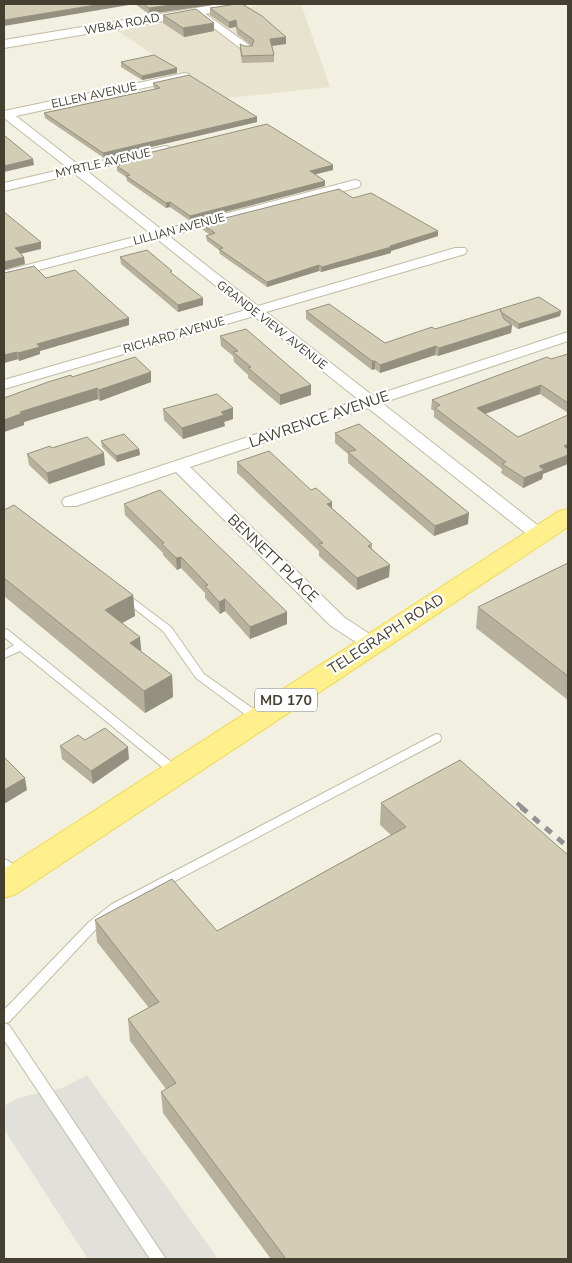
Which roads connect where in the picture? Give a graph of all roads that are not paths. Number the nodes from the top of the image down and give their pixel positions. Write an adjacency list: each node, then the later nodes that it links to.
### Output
1 (240, 4): 2 (street, WB&A ROAD)
2 (197, 11): 3 (street, WB&A ROAD); 4 (street)
3 (4, 44)
4 (248, 49)
5 (185, 76): 6 (street, ELLEN AVENUE)
6 (5, 114): 8 (street, GRANDE VIEW AVENUE)
7 (174, 147): 8 (street, MYRTLE AVENUE)
8 (78, 169): 10 (street, MYRTLE AVENUE); 11 (street, GRANDE VIEW AVENUE)
9 (355, 184): 11 (street, LILLIAN AVENUE)
10 (4, 187)
11 (158, 234): 13 (street, LILLIAN AVENUE); 14 (street, GRANDE VIEW AVENUE)
12 (460, 251): 14 (street, RICHARD AVENUE)
13 (4, 275)
14 (255, 311): 16 (street, RICHARD AVENUE); 17 (street, GRANDE VIEW AVENUE)
15 (568, 336): 17 (street, LAWRENCE AVENUE)
16 (4, 385)
17 (369, 402): 18 (street, LAWRENCE AVENUE); 21 (street, GRANDE VIEW AVENUE)
18 (180, 467): 19 (street, LAWRENCE AVENUE); 24 (street, BENNETT PLACE)
19 (70, 502)
20 (568, 516): 21 (main road, TELEGRAPH ROAD / MD 170)
21 (539, 535): 24 (main road, TELEGRAPH ROAD / MD 170)
22 (112, 587): 27 (lane)
23 (4, 632): 25 (lane)
24 (372, 644): 27 (main road, TELEGRAPH ROAD / MD 170)
25 (21, 646): 26 (lane); 29 (lane)
26 (4, 655)
27 (258, 718): 29 (main road, TELEGRAPH ROAD / MD 170)
28 (436, 738): 31 (lane)
29 (176, 772): 30 (main road, TELEGRAPH ROAD / MD 170)
30 (8, 875)
31 (4, 1018)
32 (4, 1028): 33 (lane)
33 (159, 1259)

